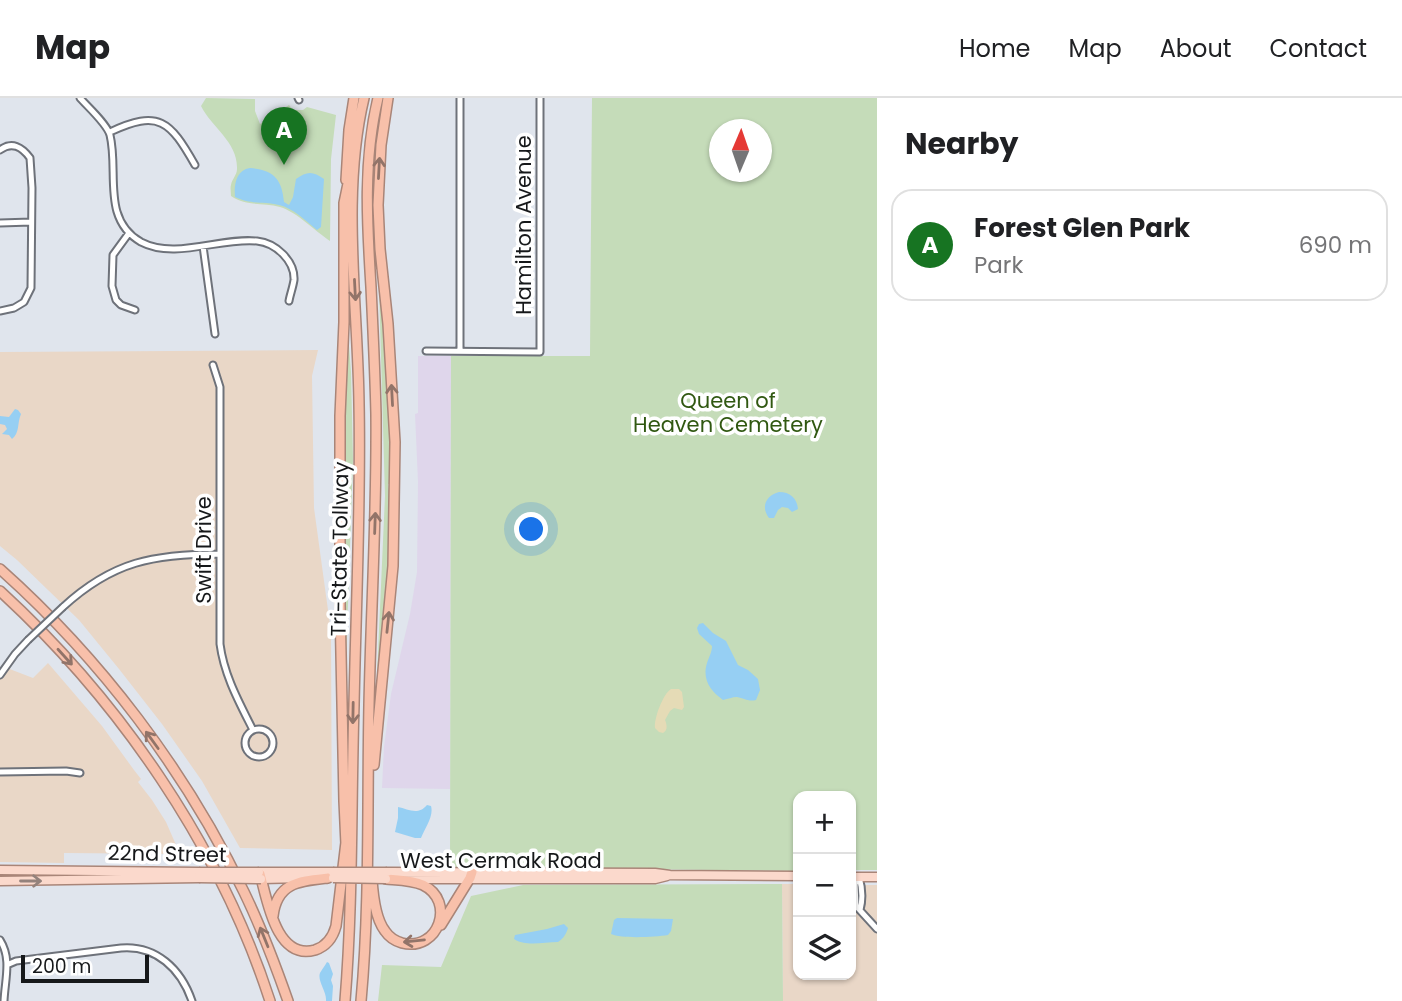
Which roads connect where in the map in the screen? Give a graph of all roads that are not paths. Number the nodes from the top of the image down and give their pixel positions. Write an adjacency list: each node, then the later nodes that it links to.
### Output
1 (80, 98): 8 (street)
2 (354, 98): 12 (highway)
3 (364, 98): 9 (highway, Tri-State Tollway)
4 (378, 98): 33 (highway, Tri-State Tollway, one-way to 4)
5 (387, 98): 33 (highway, one-way to 5)
6 (460, 98): 22 (street)
7 (540, 98): 22 (street, Hamilton Avenue)
8 (110, 132): 11 (street); 15 (street)
9 (354, 148): 12 (highway); 27 (highway, Tri-State Tollway, one-way to 27)
10 (0, 150): 13 (street)
11 (195, 165)
12 (344, 203): 29 (highway)
13 (32, 222): 14 (street); 19 (street)
14 (0, 223)
15 (129, 233): 16 (street); 18 (street)
16 (203, 246): 17 (street); 20 (street)
17 (289, 301)
18 (135, 310)
19 (0, 311)
20 (215, 334)
21 (426, 351): 22 (street)
22 (460, 351)
23 (213, 365): 24 (street, Swift Drive)
24 (220, 554): 28 (street, bridge); 30 (street, Swift Drive)
25 (0, 569): 57 (highway, one-way to 25)
26 (0, 591): 56 (highway, one-way to 56)
27 (356, 628): 29 (highway); 47 (highway, Tri-State Tollway, one-way to 47)
28 (0, 675)
29 (342, 718): 34 (highway)
30 (253, 730): 30 (street, Swift Drive)
31 (0, 772): 32 (street)
32 (80, 773)
33 (369, 812): 35 (highway, Tri-State Tollway)
34 (346, 840): 47 (highway); 48 (highway)
35 (368, 848): 50 (highway, one-way to 35); 59 (highway, Tri-State Tollway)
36 (0, 870): 37 (main road, 22nd Street)
37 (199, 875): 38 (main road, 22nd Street, bridge); 46 (main road, 22nd Street, one-way to 37)
38 (260, 875): 41 (main road, 22nd Street); 48 (highway)
39 (386, 875): 40 (main road, West Cermak Road); 41 (main road, West Cermak Road, bridge); 50 (highway)
40 (471, 875): 42 (main road, West Cermak Road); 50 (highway)
41 (331, 876): 48 (highway)
42 (793, 876)
43 (856, 877): 44 (main road)
44 (877, 877)
45 (856, 878): 49 (street)
46 (0, 881)
47 (350, 911): 58 (highway, Tri-State Tollway)
48 (273, 921)
49 (877, 929)
50 (434, 934)
51 (0, 940): 52 (street)
52 (3, 954): 53 (street)
53 (9, 964): 54 (street); 55 (street)
54 (4, 1001)
55 (191, 1001)
56 (270, 1001)
57 (288, 1001)
58 (345, 1001)
59 (361, 1001)

